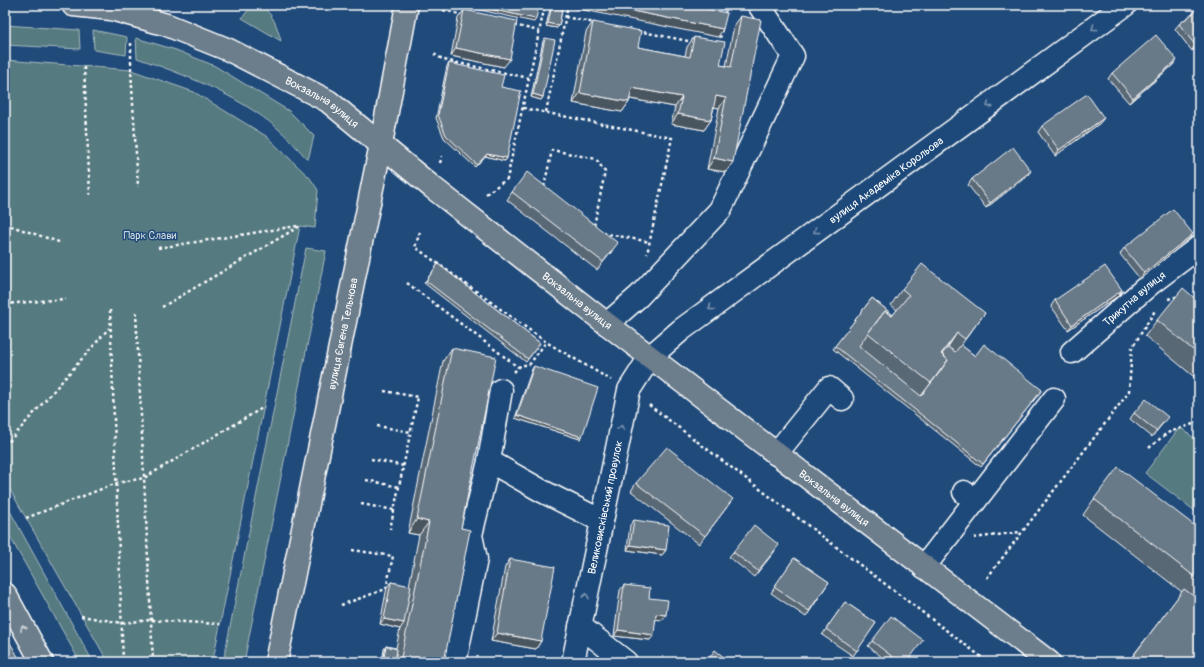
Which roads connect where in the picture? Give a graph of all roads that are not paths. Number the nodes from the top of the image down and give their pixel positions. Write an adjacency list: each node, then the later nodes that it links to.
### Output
1 (73, 5): 5 (main road, Вокзальна вулиця)
2 (407, 5): 5 (main road, вулиця Євгена Тельнова)
3 (759, 5): 7 (street)
4 (1125, 5): 9 (street, вулиця Академіка Корольова, one-way to 9)
5 (381, 144): 7 (main road, Вокзальна вулиця); 20 (main road, вулиця Євгена Тельнова)
6 (1199, 247): 8 (street, Трикутна вулиця)
7 (606, 324): 9 (main road, Вокзальна вулиця)
8 (1072, 352)
9 (650, 357): 13 (main road, Вокзальна вулиця); 15 (street, Великовисківський провулок, one-way to 9)
10 (501, 390): 14 (street)
11 (842, 399): 13 (street)
12 (1054, 399): 16 (street)
13 (776, 454): 16 (main road, Вокзальна вулиця)
14 (489, 461): 15 (street); 21 (street)
15 (602, 521): 18 (street, Великовисківський провулок, one-way to 15)
16 (924, 567): 24 (main road, Вокзальна вулиця)
17 (5, 594): 19 (main road, one-way to 17)
18 (580, 626): 22 (street, Великовисківський провулок); 23 (street)
19 (42, 662)
20 (276, 662)
21 (454, 662)
22 (573, 662)
23 (626, 662)
24 (1049, 662)

